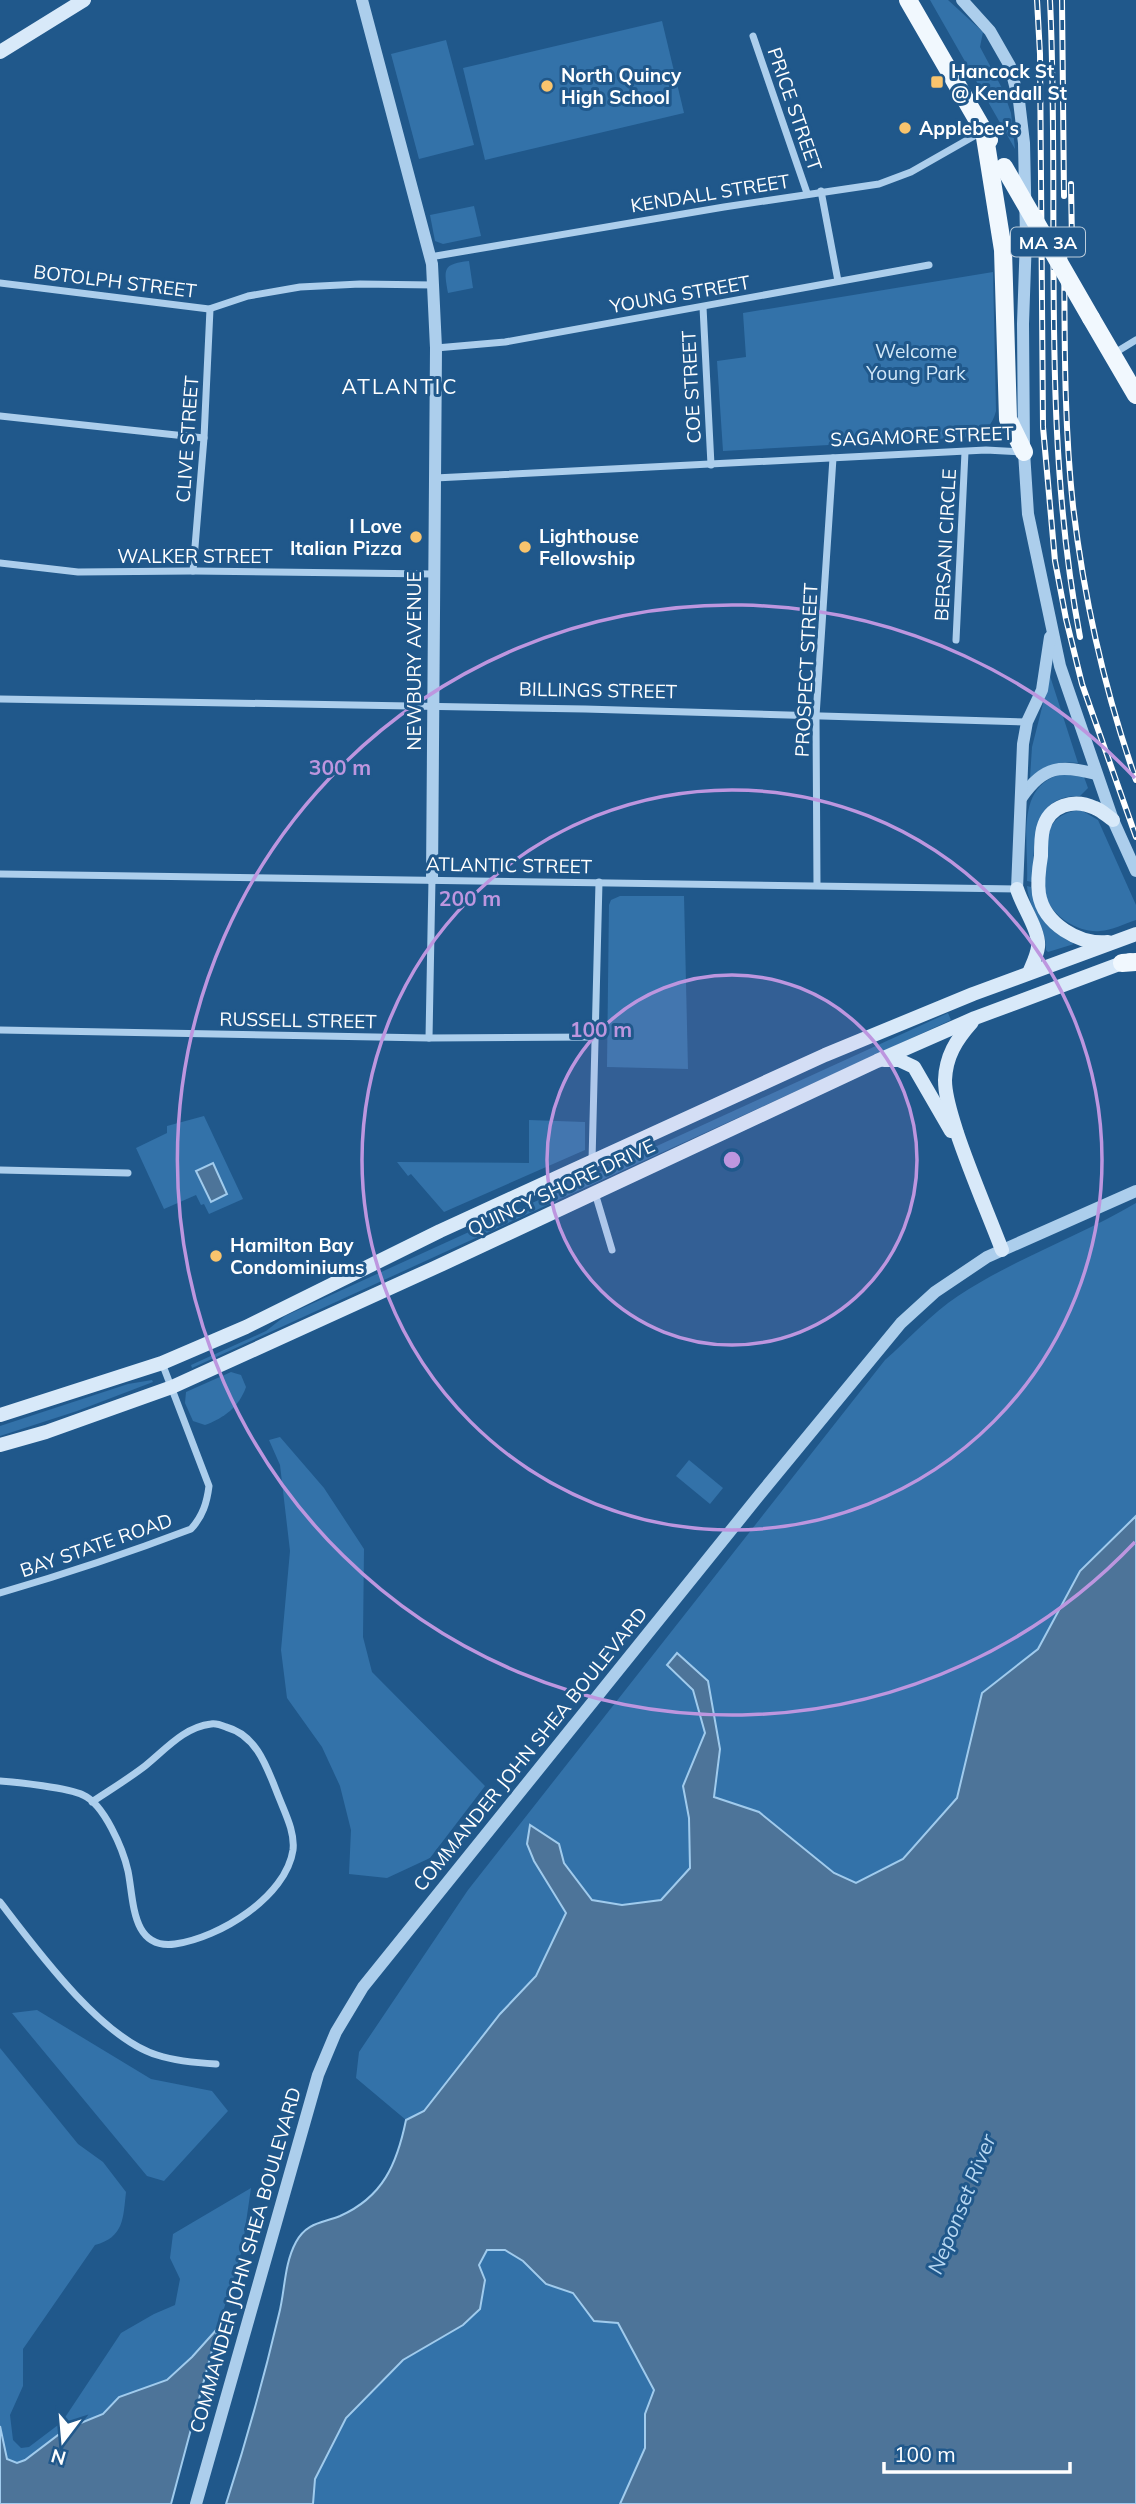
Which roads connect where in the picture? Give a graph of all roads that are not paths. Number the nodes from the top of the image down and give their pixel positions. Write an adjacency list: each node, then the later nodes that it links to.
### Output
1 (362, 0): 10 (street, NEWBURY AVENUE)
2 (908, 0): 7 (main road, MA 3A)
3 (962, 0): 24 (street, SAGAMORE STREET)
4 (76, 2): 6 (main road)
5 (753, 36): 9 (street, PRICE STREET)
6 (0, 52)
7 (984, 131): 8 (street, KENDALL STREET); 19 (main road, MA 3A, bridge); 24 (main road)
8 (821, 191): 9 (street, KENDALL STREET); 12 (street)
9 (807, 193): 10 (street, KENDALL STREET)
10 (430, 257): 14 (street, NEWBURY AVENUE)
11 (929, 265): 12 (street, YOUNG STREET)
12 (838, 282): 15 (street, YOUNG STREET)
13 (0, 283): 16 (street, BOTOLPH STREET)
14 (433, 285): 16 (street, BOTOLPH STREET); 18 (street, NEWBURY AVENUE)
15 (703, 307): 18 (street, YOUNG STREET); 26 (street, COE STREET)
16 (210, 309): 22 (street, CLIVE STREET)
17 (1136, 340): 19 (street)
18 (436, 348): 27 (street, NEWBURY AVENUE)
19 (1113, 354): 20 (main road, MA 3A)
20 (1136, 394)
21 (0, 416): 22 (street)
22 (204, 438): 29 (street, CLIVE STREET)
23 (965, 452): 24 (street, SAGAMORE STREET); 25 (street, SAGAMORE STREET); 32 (street, BERSANI CIRCLE)
24 (1024, 452): 31 (street)
25 (833, 458): 26 (street, SAGAMORE STREET); 35 (street, PROSPECT STREET)
26 (710, 465): 27 (street, SAGAMORE STREET)
27 (435, 478): 30 (street, NEWBURY AVENUE)
28 (0, 563): 29 (street, WALKER STREET)
29 (193, 571): 30 (street, WALKER STREET)
30 (433, 574): 34 (street, NEWBURY AVENUE)
31 (1051, 626): 36 (street); 37 (street)
32 (956, 640)
33 (0, 699): 34 (street, BILLINGS STREET)
34 (433, 706): 35 (street, BILLINGS STREET); 42 (street, NEWBURY AVENUE)
35 (816, 716): 36 (street, BILLINGS STREET); 44 (street, PROSPECT STREET)
36 (1027, 722): 38 (street)
37 (1096, 774): 38 (street); 39 (street)
38 (1021, 798): 45 (street)
39 (1113, 820): 40 (street); 47 (main road)
40 (1136, 872)
41 (0, 874): 42 (street, ATLANTIC STREET)
42 (432, 879): 43 (street, ATLANTIC STREET); 53 (street, NEWBURY AVENUE)
43 (599, 882): 44 (street, ATLANTIC STREET); 52 (street)
44 (817, 885): 45 (street, ATLANTIC STREET)
45 (1017, 889): 49 (main road)
46 (1136, 934): 47 (main road, QUINCY SHORE DRIVE)
47 (1113, 942): 49 (main road, QUINCY SHORE DRIVE)
48 (1131, 961): 50 (main road, QUINCY SHORE DRIVE)
49 (1028, 974): 56 (main road, QUINCY SHORE DRIVE)
50 (975, 1018): 54 (main road, QUINCY SHORE DRIVE); 55 (main road)
51 (0, 1030): 53 (street, RUSSELL STREET)
52 (596, 1037): 53 (street, RUSSELL STREET); 56 (street)
53 (429, 1038)
54 (877, 1061): 55 (main road); 60 (main road, QUINCY SHORE DRIVE)
55 (963, 1150): 62 (main road)
56 (592, 1161): 63 (main road, QUINCY SHORE DRIVE)
57 (0, 1170): 58 (street)
58 (128, 1172)
59 (1136, 1191): 62 (street, COMMANDER JOHN SHEA BOULEVARD)
60 (595, 1192): 61 (street); 64 (main road, QUINCY SHORE DRIVE)
61 (612, 1250)
62 (1002, 1250): 72 (street, COMMANDER JOHN SHEA BOULEVARD)
63 (162, 1363): 64 (street, BAY STATE ROAD); 65 (main road, QUINCY SHORE DRIVE)
64 (172, 1387): 66 (main road, QUINCY SHORE DRIVE); 67 (street, BAY STATE ROAD)
65 (0, 1415)
66 (0, 1445)
67 (0, 1593)
68 (0, 1782): 69 (street)
69 (92, 1802): 69 (street)
70 (0, 1902): 71 (street)
71 (216, 2064)
72 (196, 2504)

